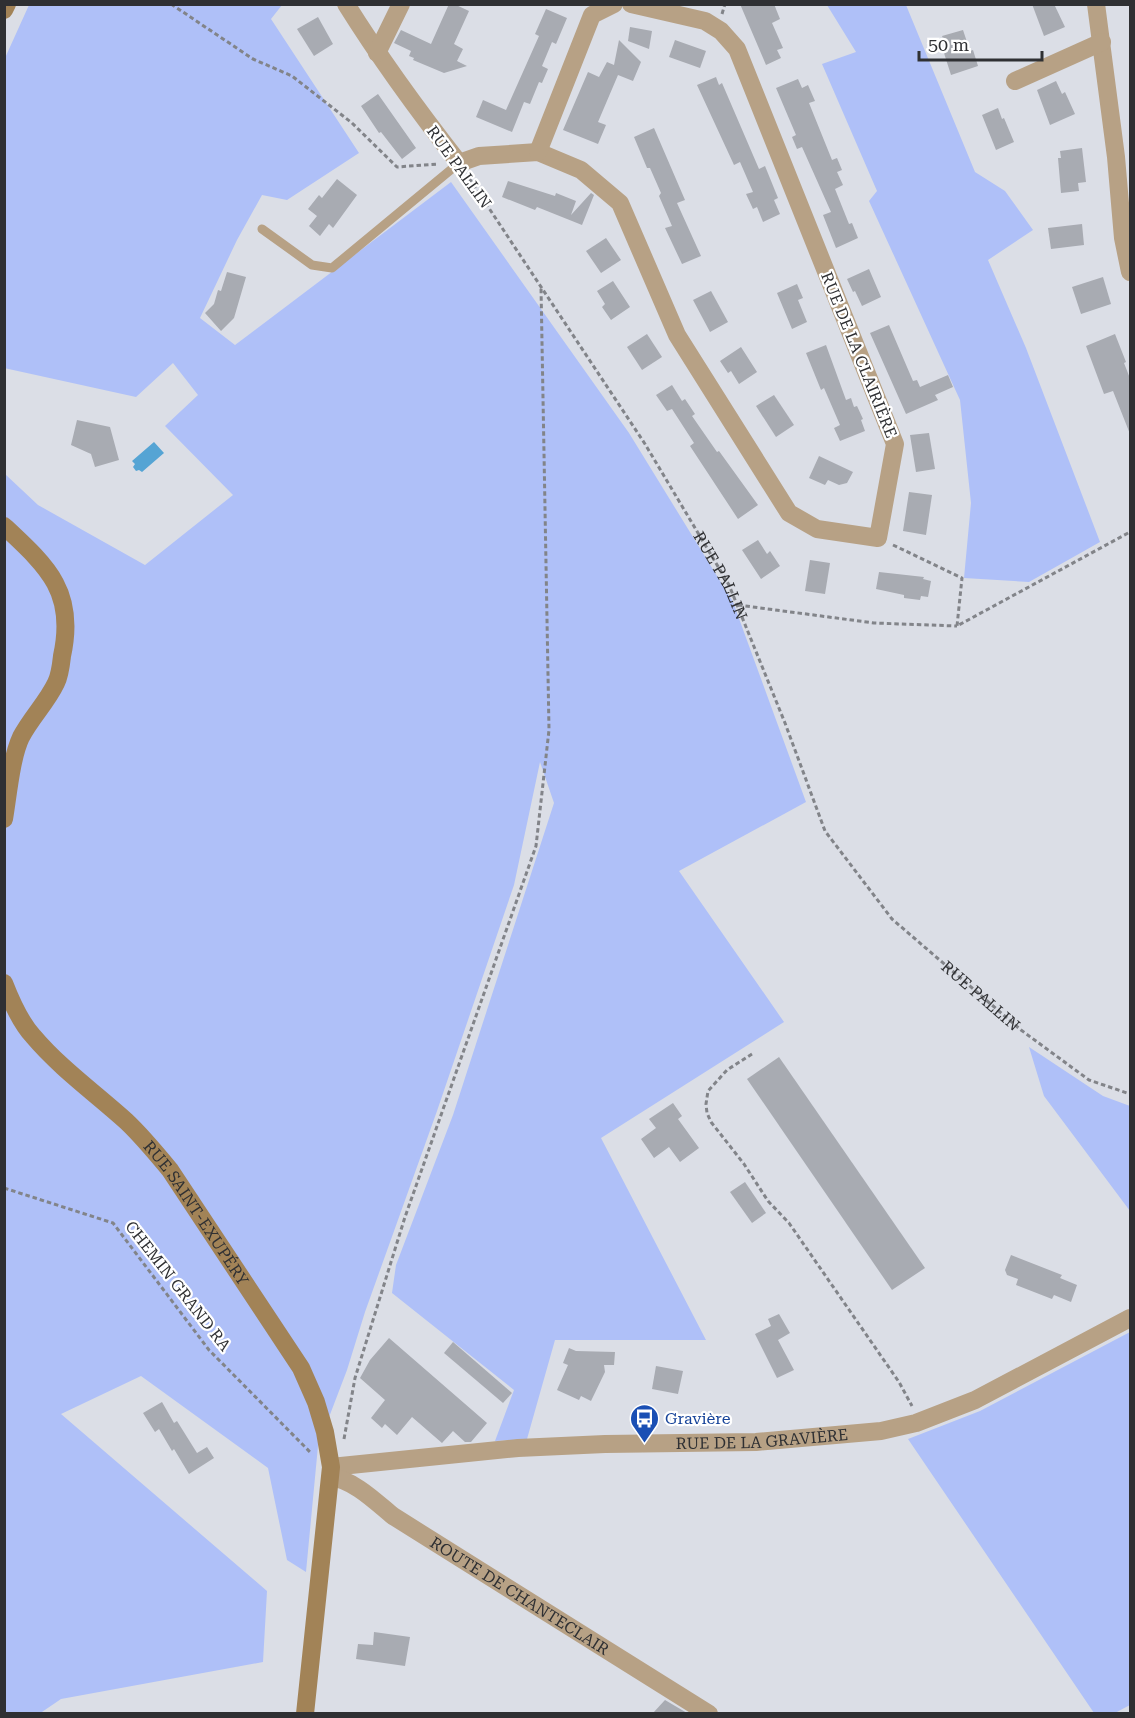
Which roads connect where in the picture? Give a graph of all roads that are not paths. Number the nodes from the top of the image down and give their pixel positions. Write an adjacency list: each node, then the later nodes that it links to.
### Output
1 (7, 4): 7 (street)
2 (346, 4): 9 (street, RUE PALLIN)
3 (401, 4): 9 (street)
4 (614, 4): 11 (street)
5 (631, 4): 11 (street, RUE DE LA CLAIRIÈRE)
6 (1096, 4): 8 (street)
7 (4, 10)
8 (1102, 42): 10 (street); 12 (street)
9 (377, 53): 13 (street, RUE PALLIN)
10 (1016, 81)
11 (538, 152): 13 (street)
12 (1123, 154): 15 (street)
13 (459, 163): 14 (lane)
14 (262, 229)
15 (1131, 272)
16 (4, 526): 17 (street)
17 (4, 819)
18 (4, 983): 20 (street, RUE SAINT-EXUPÉRY)
19 (1131, 1318): 20 (street, RUE DE LA GRAVIÈRE)
20 (331, 1472): 21 (street, RUE SAINT-EXUPÉRY); 22 (street, ROUTE DE CHANTECLAIR)
21 (305, 1713)
22 (709, 1713)

